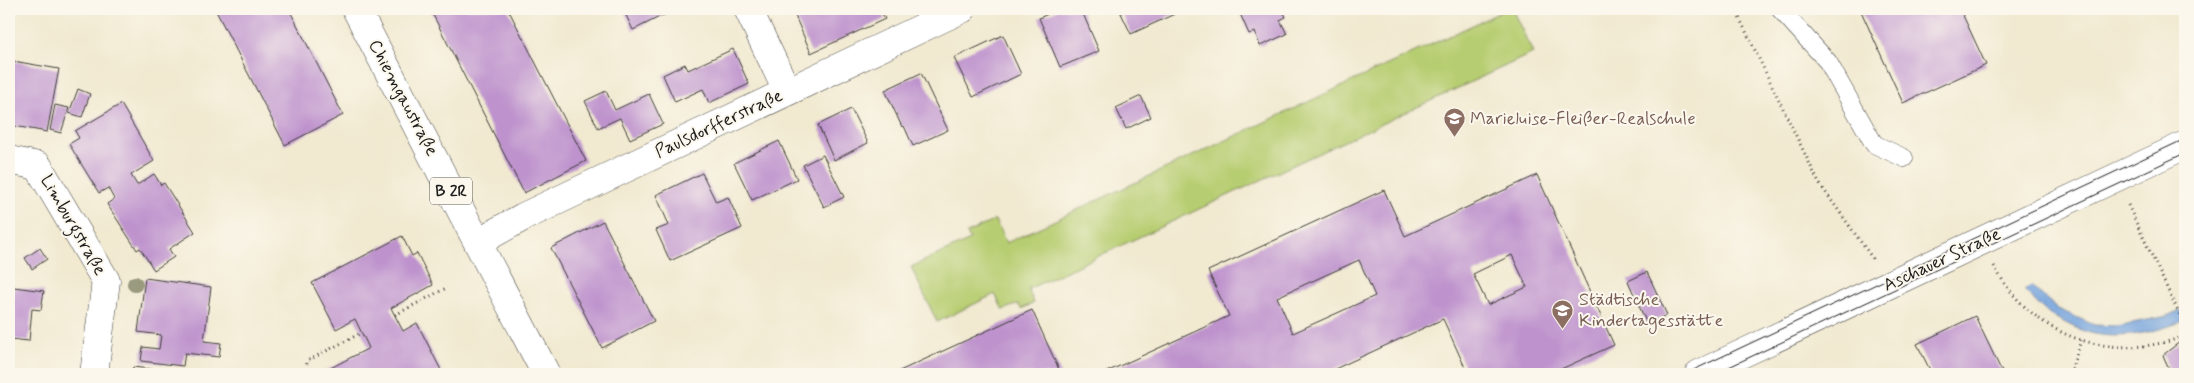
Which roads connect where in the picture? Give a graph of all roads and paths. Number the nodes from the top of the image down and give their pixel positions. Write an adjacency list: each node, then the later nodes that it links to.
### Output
1 (356, 9): 11 (street, Chiemgaustraße / B 2R)
2 (748, 9): 6 (street)
3 (962, 9): 6 (street, Paulsdorfferstraße)
4 (1735, 9): 13 (path)
5 (1780, 9): 8 (lane)
6 (788, 91): 11 (street, Paulsdorfferstraße)
7 (2185, 145): 10 (street, Aschauer Straße)
8 (1904, 158)
9 (9, 160): 20 (street, Limburgstraße)
10 (2116, 179): 12 (street, Aschauer Straße); 16 (path)
11 (478, 242): 22 (street, Chiemgaustraße / B 2R)
12 (1983, 242): 13 (street, Aschauer Straße); 19 (path)
13 (1891, 284): 23 (street, Aschauer Straße)
14 (448, 287): 15 (path)
15 (395, 315)
16 (2185, 326)
17 (361, 333): 21 (path)
18 (2185, 336): 19 (path)
19 (2081, 340): 24 (path)
20 (94, 374)
21 (306, 374)
22 (546, 374)
23 (1699, 374)
24 (2070, 374)

